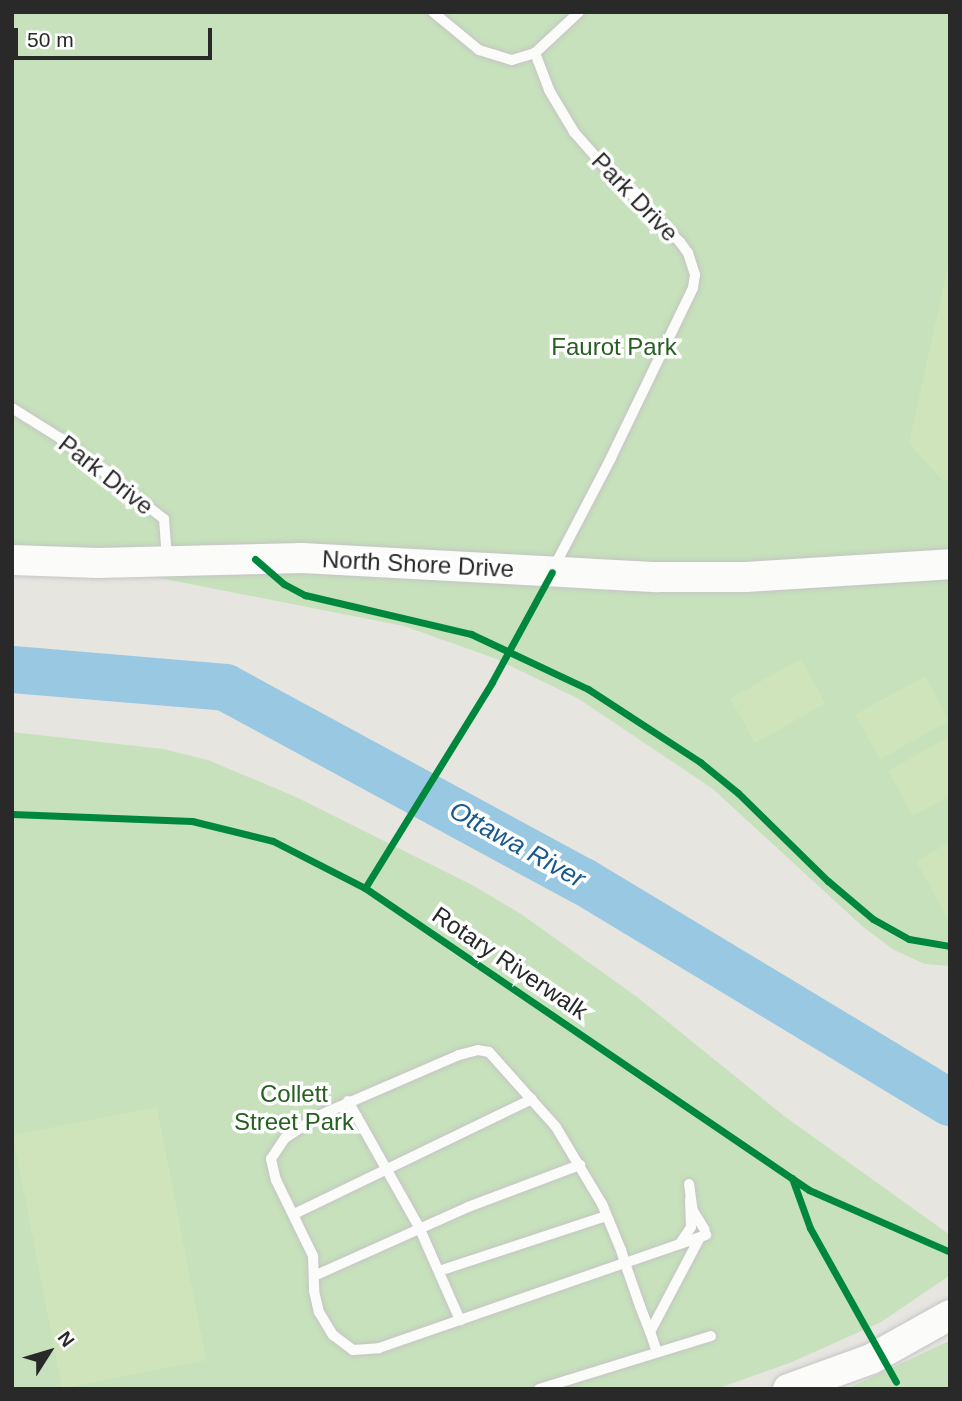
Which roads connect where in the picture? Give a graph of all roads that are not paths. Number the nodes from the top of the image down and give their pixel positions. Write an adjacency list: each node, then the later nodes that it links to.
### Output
1 (433, 12): 3 (lane)
2 (579, 12): 3 (lane)
3 (535, 53): 8 (lane, Park Drive)
4 (12, 408): 6 (lane, Park Drive)
5 (12, 560): 6 (street, North Shore Drive)
6 (167, 561): 8 (street, North Shore Drive)
7 (950, 564): 8 (street, North Shore Drive)
8 (552, 572)
9 (532, 1099): 10 (lane); 11 (lane); 12 (lane)
10 (348, 1101): 12 (lane); 15 (lane)
11 (580, 1165): 16 (lane); 17 (lane)
12 (387, 1169): 15 (lane); 17 (lane)
13 (689, 1184): 14 (lane)
14 (690, 1199): 18 (lane); 19 (lane)
15 (295, 1214): 22 (lane)
16 (606, 1216): 20 (lane); 21 (lane)
17 (419, 1227): 21 (lane); 22 (lane)
18 (705, 1233): 19 (lane); 25 (lane)
19 (672, 1247): 20 (lane)
20 (625, 1263): 24 (lane); 25 (lane)
21 (439, 1271): 24 (lane)
22 (314, 1276): 24 (lane)
23 (950, 1315): 29 (street)
24 (460, 1320)
25 (650, 1332): 27 (lane)
26 (711, 1336): 27 (lane)
27 (657, 1352): 28 (lane)
28 (538, 1389)
29 (788, 1389)

